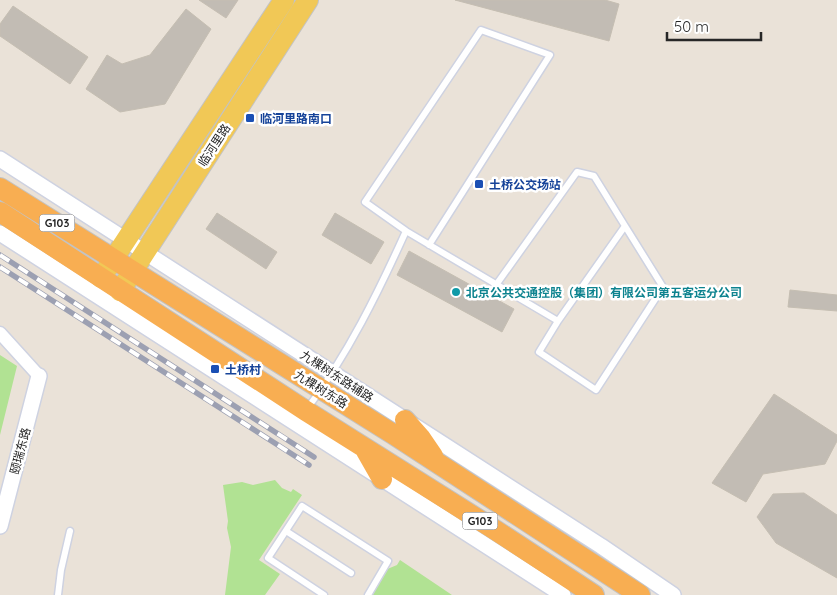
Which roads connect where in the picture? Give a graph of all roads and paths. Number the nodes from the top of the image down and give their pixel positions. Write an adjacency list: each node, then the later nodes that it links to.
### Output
1 (284, 0): 9 (main road, 临河里路)
2 (308, 0): 11 (main road, 临河里路)
3 (0, 159): 9 (street, 九棵树东路辅路)
4 (0, 188): 12 (highway, 九棵树东路 / G103)
5 (0, 212): 14 (highway, G103)
6 (625, 226): 15 (lane); 17 (lane); 17 (lane)
7 (406, 230): 10 (lane); 10 (lane); 20 (lane)
8 (0, 233): 25 (street)
9 (127, 240): 11 (street, 九棵树东路辅路); 12 (main road, 临河里路)
10 (429, 245): 15 (lane)
11 (145, 252): 13 (main road, 临河里路); 20 (street, 九棵树东路辅路)
12 (114, 259): 13 (highway, 九棵树东路 / G103); 14 (main road, 临河里路)
13 (133, 271): 16 (main road, 临河里路); 20 (highway, 九棵树东路 / G103)
14 (101, 278): 16 (highway, G103)
15 (496, 286): 17 (lane)
16 (120, 290): 21 (highway, G103)
17 (558, 321)
18 (0, 333): 19 (street)
19 (39, 376): 26 (street, 颐瑞东路)
20 (327, 382): 21 (lane); 22 (street, 九棵树东路辅路); 24 (highway, 九棵树东路 / G103)
21 (306, 411): 23 (highway, G103)
22 (405, 420): 24 (highway); 36 (street, 九棵树东路辅路)
23 (365, 449): 25 (highway); 34 (highway, G103)
24 (438, 464): 35 (highway, 九棵树东路 / G103)
25 (382, 479): 33 (street)
26 (0, 526)
27 (70, 531): 30 (lane)
28 (286, 531): 29 (lane); 31 (lane); 32 (lane)
29 (351, 573)
30 (58, 595)
31 (323, 595)
32 (368, 595)
33 (563, 595)
34 (594, 595)
35 (640, 595)
36 (673, 595)

